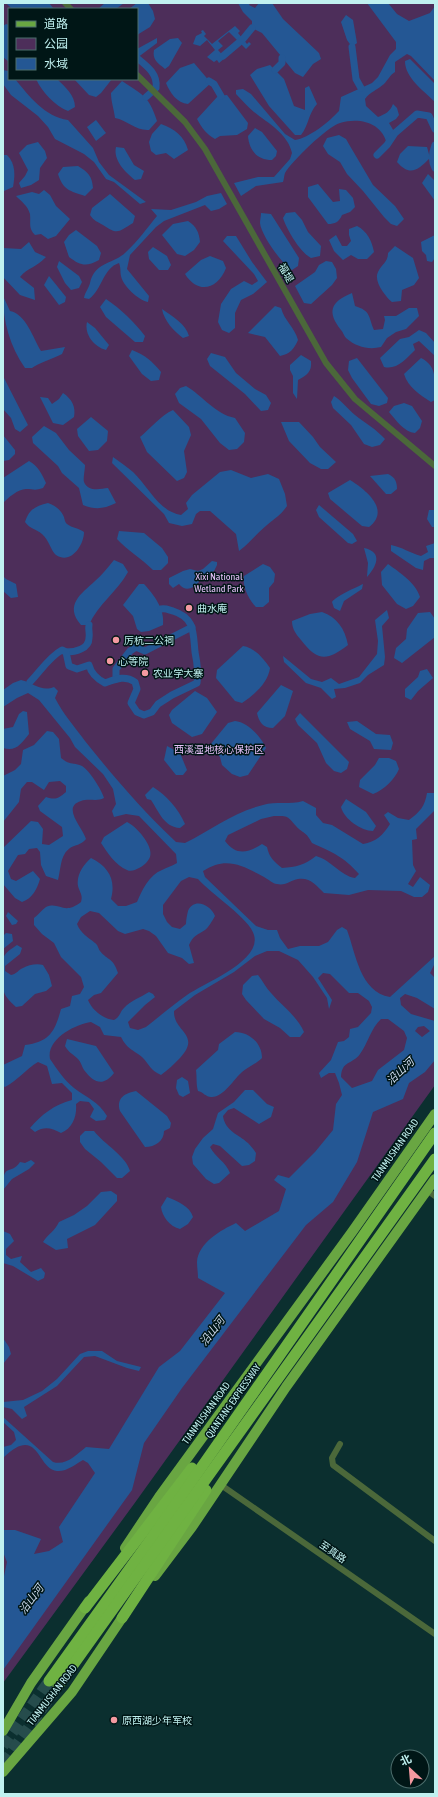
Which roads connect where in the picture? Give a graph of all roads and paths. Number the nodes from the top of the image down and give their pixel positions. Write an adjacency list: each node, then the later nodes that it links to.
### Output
1 (138, 76): 2 (street, 福堤)
2 (435, 466)
3 (435, 1114): 13 (main road, TIANMUSHAN ROAD)
4 (435, 1133): 8 (highway, QIANTANG EXPRESSWAY)
5 (435, 1159): 9 (highway, QIANTANG EXPRESSWAY)
6 (435, 1179): 7 (main road, TIANMUSHAN ROAD)
7 (431, 1193): 11 (main road, TIANMUSHAN ROAD)
8 (246, 1403): 9 (highway, QIANTANG EXPRESSWAY); 13 (highway)
9 (257, 1409): 14 (highway)
10 (340, 1444): 12 (street)
11 (221, 1485): 14 (main road, TIANMUSHAN ROAD); 15 (street, 至真路)
12 (435, 1541)
13 (85, 1608): 16 (main road, TIANMUSHAN ROAD)
14 (122, 1618): 17 (main road, TIANMUSHAN ROAD)
15 (435, 1634)
16 (3, 1731)
17 (3, 1772)

